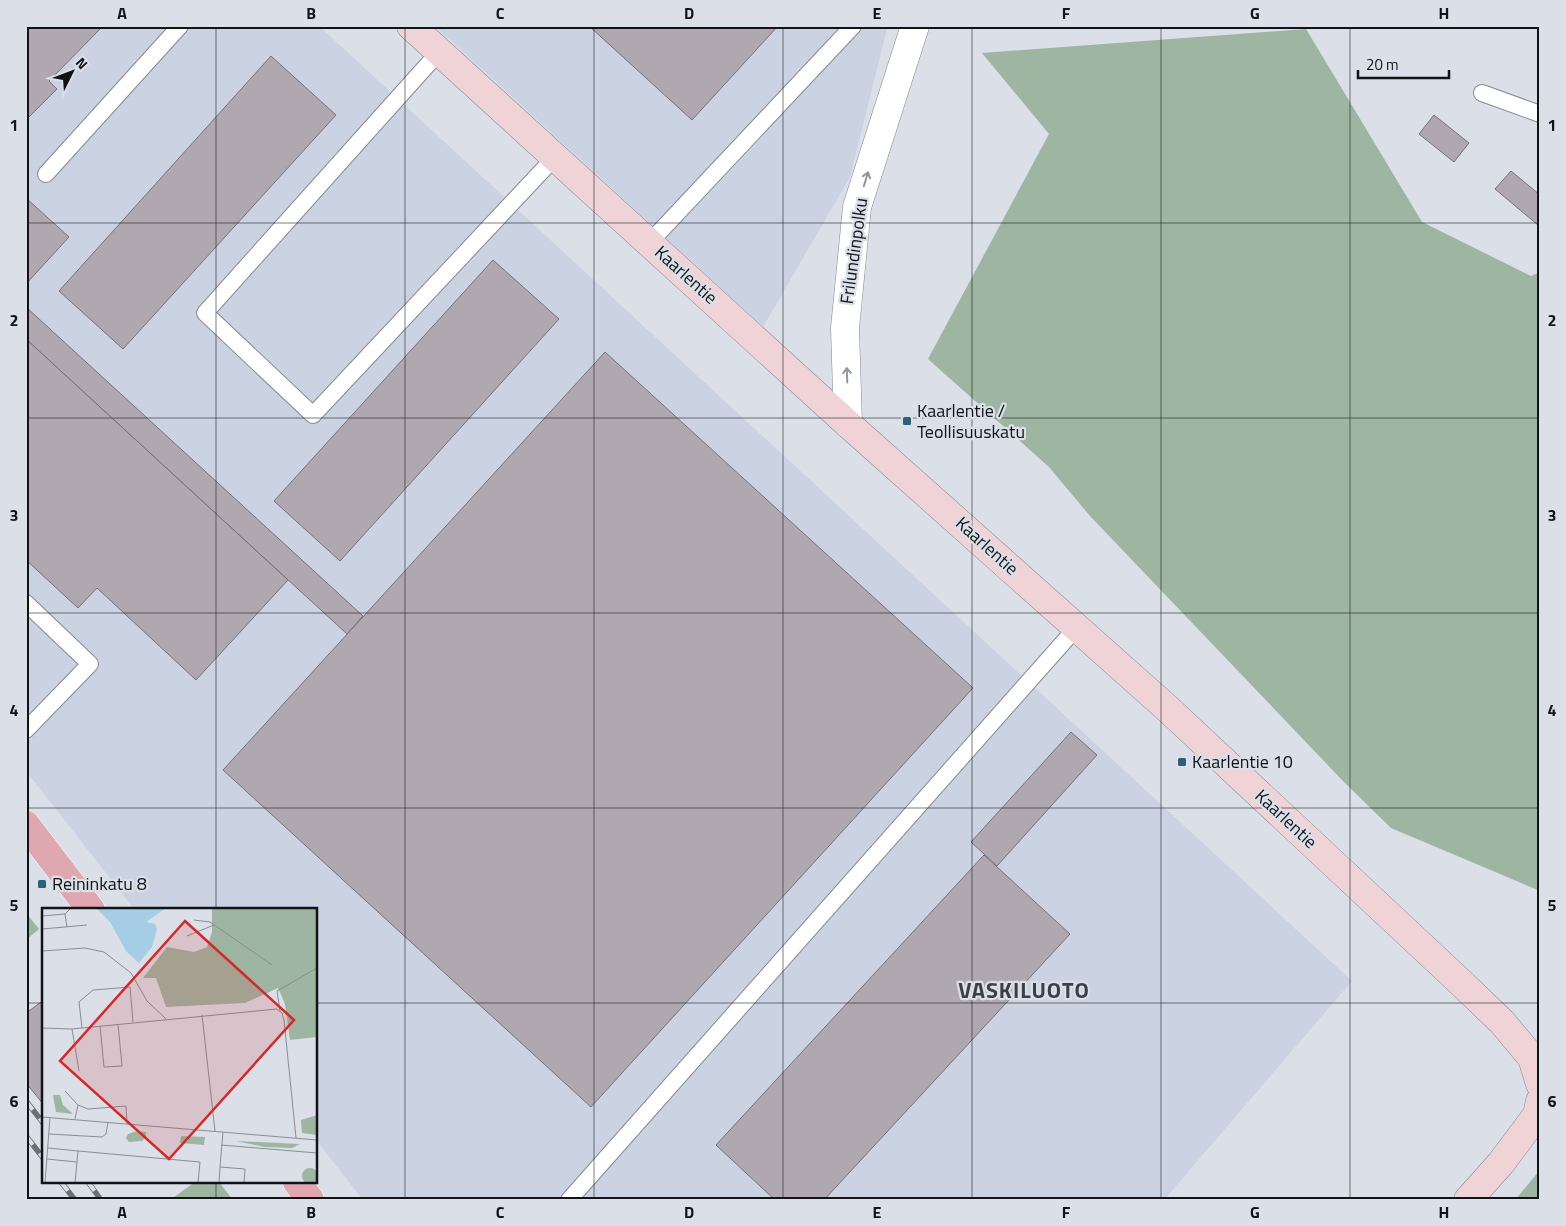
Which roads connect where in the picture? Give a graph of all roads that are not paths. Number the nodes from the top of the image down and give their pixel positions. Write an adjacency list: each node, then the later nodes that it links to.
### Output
1 (180, 26): 9 (lane)
2 (411, 26): 5 (street, Kaarlentie)
3 (853, 26): 10 (lane)
4 (914, 26): 11 (street, Frilundinpolku, one-way to 4)
5 (439, 52): 8 (street, Kaarlentie); 8 (lane)
6 (1482, 93): 7 (lane)
7 (1540, 114)
8 (556, 157): 10 (street, Kaarlentie)
9 (46, 174)
10 (650, 242): 11 (street, Kaarlentie)
11 (848, 424): 13 (street, Kaarlentie)
12 (26, 603): 14 (lane)
13 (1077, 627): 17 (street, Kaarlentie); 21 (lane)
14 (26, 730)
15 (26, 825): 16 (main road)
16 (88, 908)
17 (1540, 1084)
18 (1540, 1101): 22 (street)
19 (298, 1184): 20 (main road)
20 (310, 1200)
21 (569, 1200)
22 (1468, 1200)

